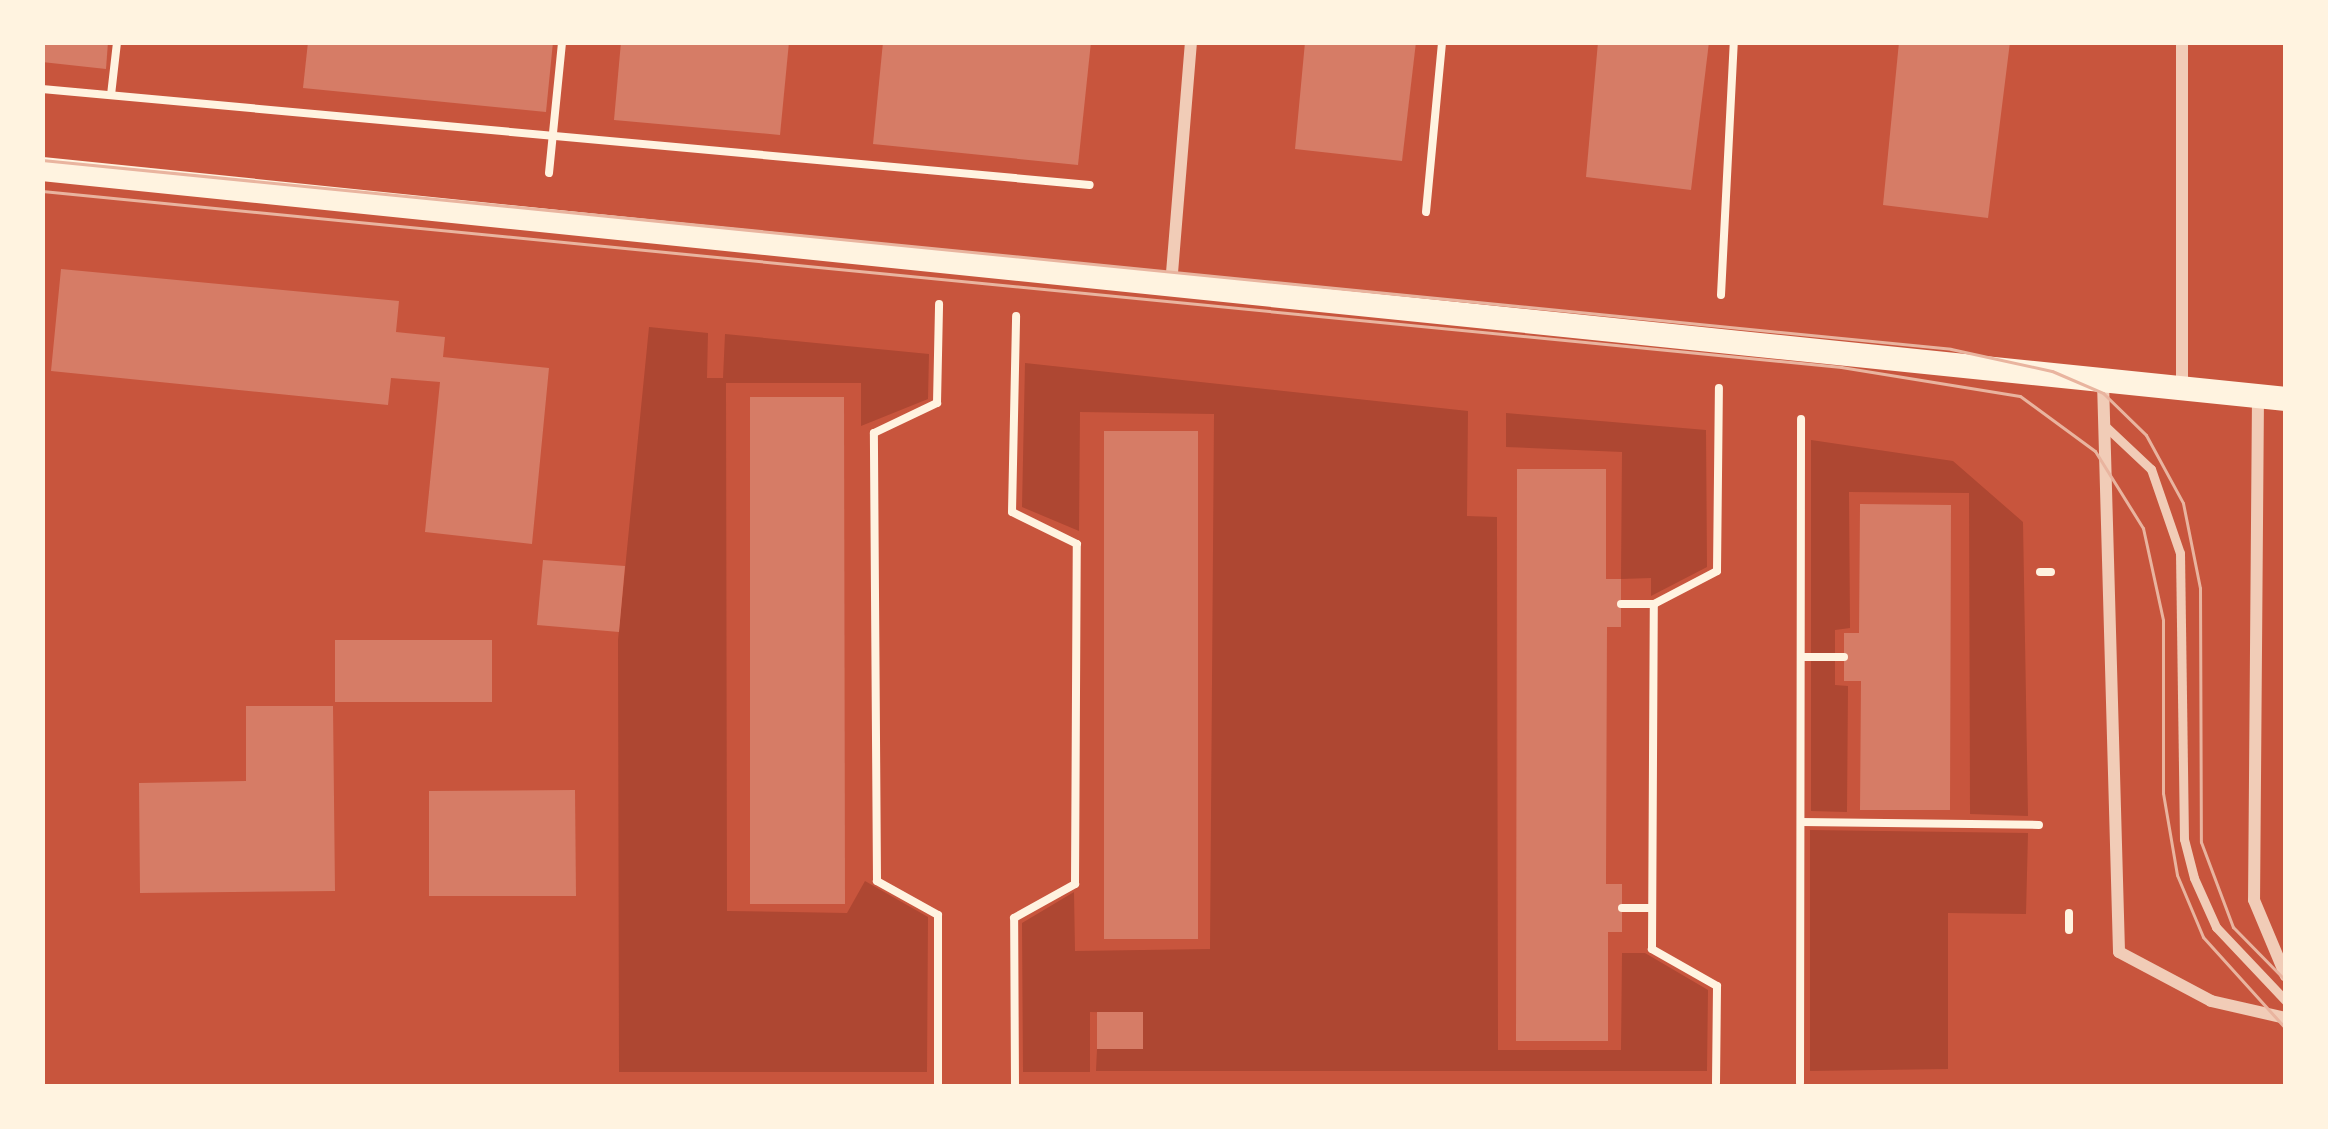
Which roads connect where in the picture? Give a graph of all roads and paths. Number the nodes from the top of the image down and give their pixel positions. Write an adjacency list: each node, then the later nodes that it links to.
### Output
1 (117, 42): 8 (path)
2 (562, 42): 9 (path)
3 (1190, 42): 17 (street)
4 (1442, 42): 12 (path)
5 (1734, 42): 14 (path)
6 (2182, 42): 19 (street)
7 (42, 88): 8 (path)
8 (111, 95): 9 (path)
9 (552, 135): 11 (path); 13 (path)
10 (42, 169): 13 (main road)
11 (1090, 185)
12 (1426, 212)
13 (544, 222): 15 (main road)
14 (1722, 243)
15 (940, 262): 16 (main road); 41 (path)
16 (1016, 268): 17 (main road); 40 (path)
17 (1171, 286): 18 (main road)
18 (2103, 382): 19 (main road); 24 (street)
19 (2182, 389): 20 (main road)
20 (2258, 396): 21 (main road); 35 (street)
21 (2286, 399)
22 (1718, 411): 26 (path)
23 (1802, 418): 27 (path)
24 (2103, 424): 36 (lane); 37 (street)
25 (1621, 604): 26 (path)
26 (1654, 604): 32 (path)
27 (1801, 657): 28 (path); 29 (path)
28 (1844, 657)
29 (1801, 822): 30 (path); 39 (path)
30 (2039, 825)
31 (1622, 908): 32 (path)
32 (1652, 908): 38 (path)
33 (2069, 913): 34 (path)
34 (2069, 929)
35 (2286, 976)
36 (2286, 1001)
37 (2286, 1018)
38 (1716, 1083)
39 (1800, 1083)
40 (1016, 1084)
41 (938, 1085)

